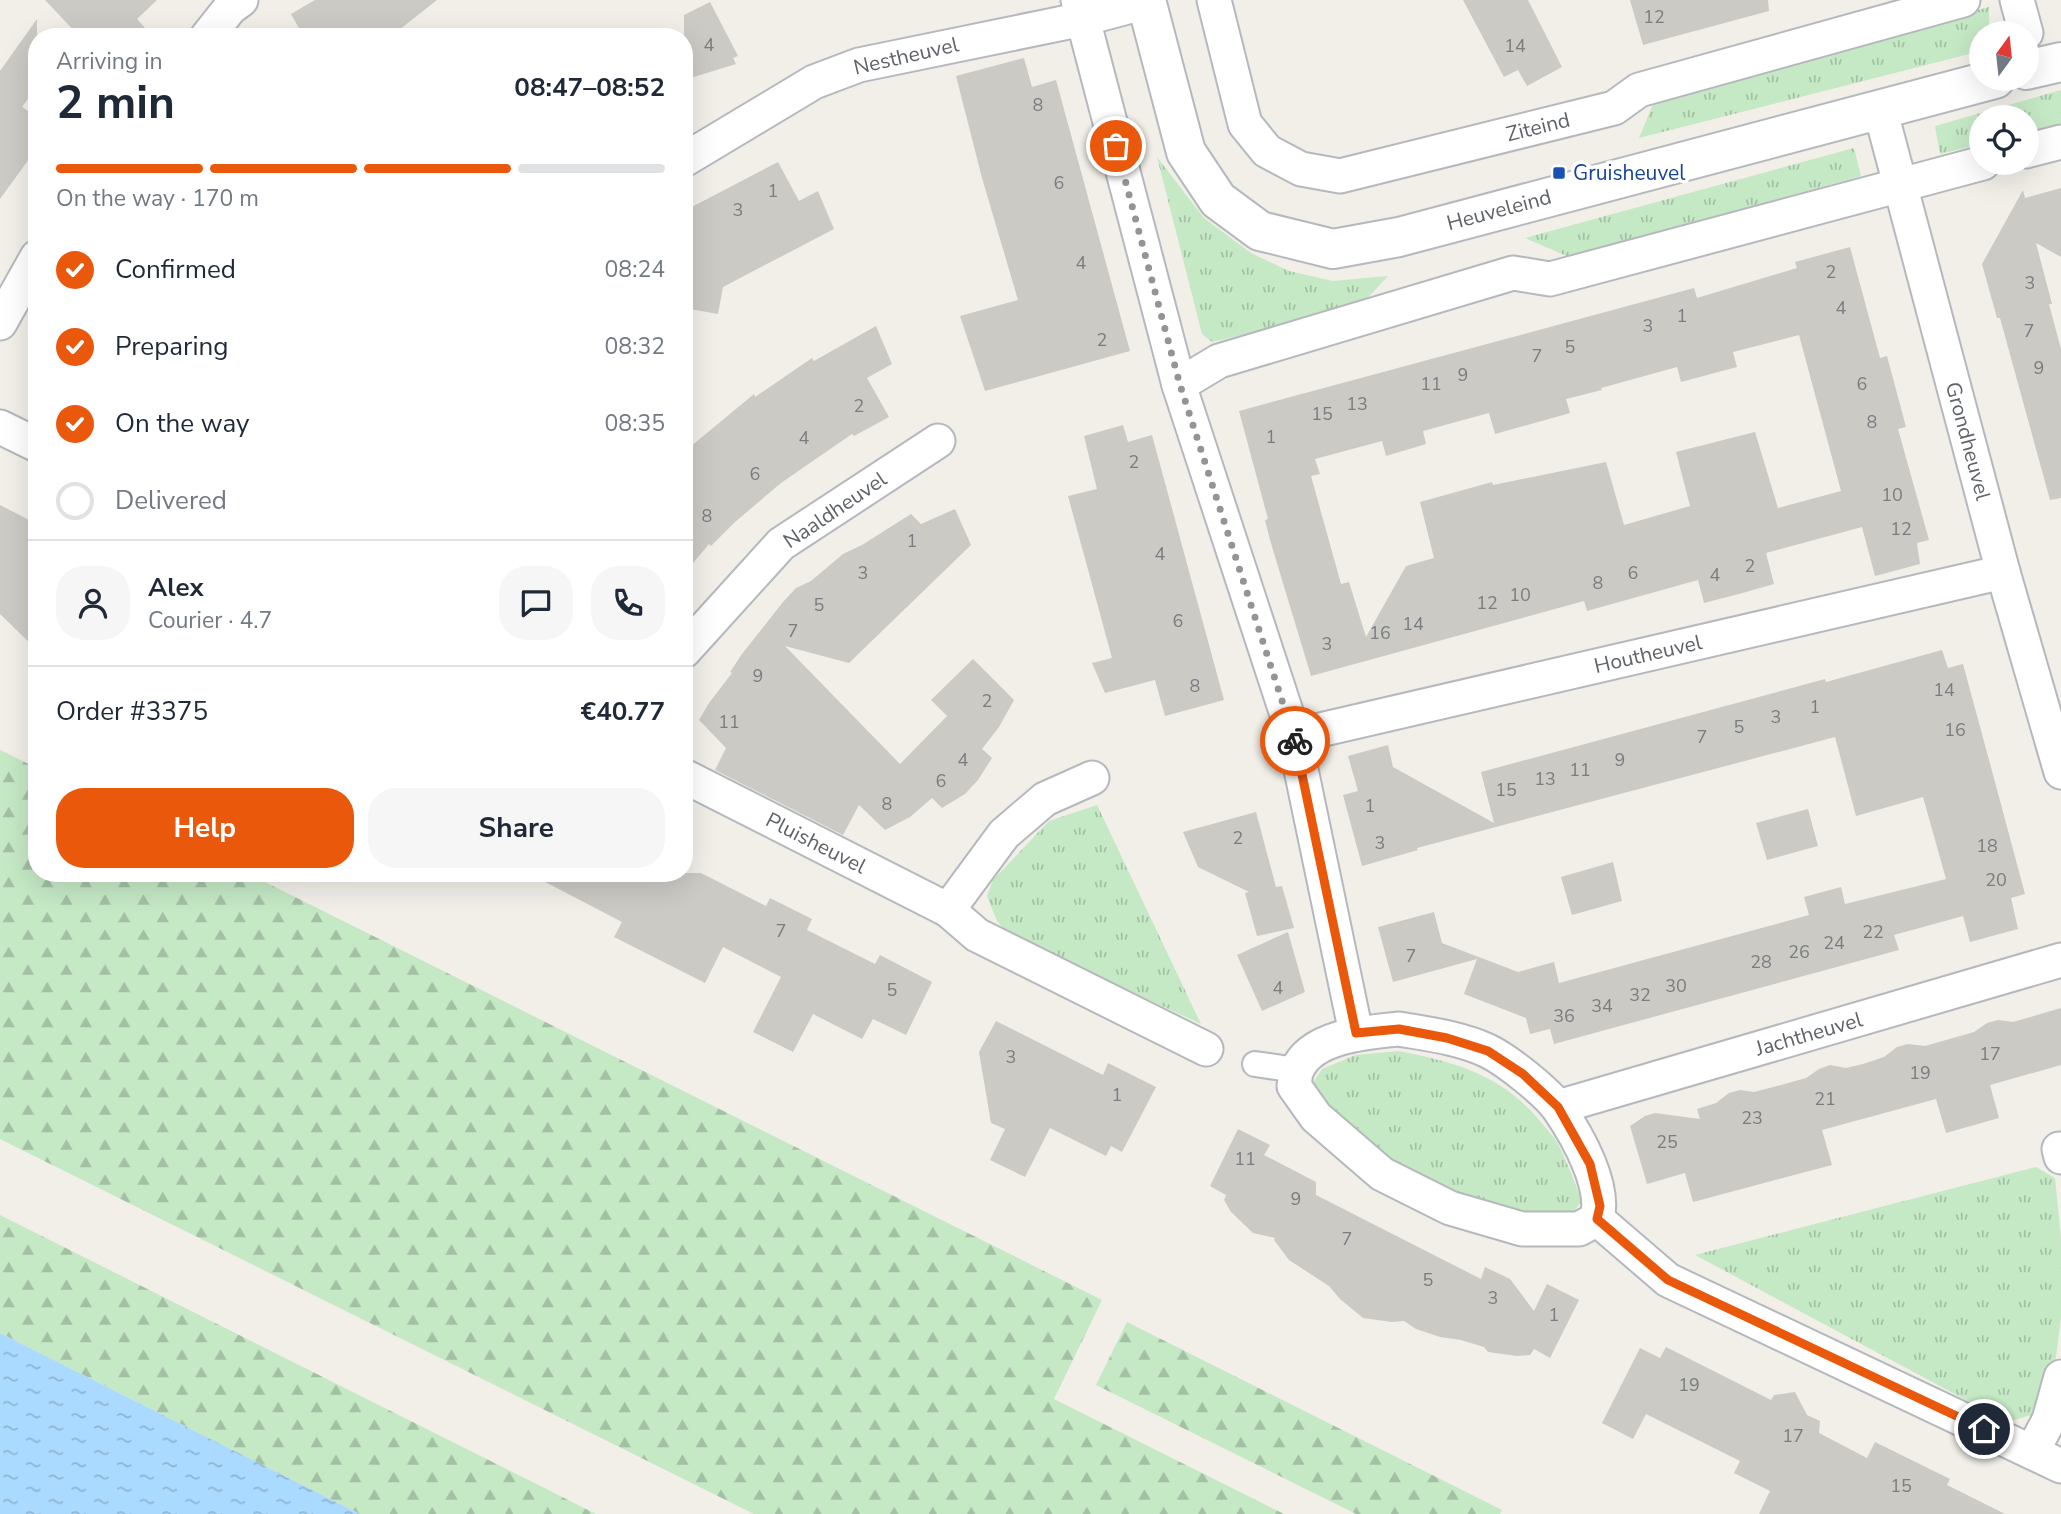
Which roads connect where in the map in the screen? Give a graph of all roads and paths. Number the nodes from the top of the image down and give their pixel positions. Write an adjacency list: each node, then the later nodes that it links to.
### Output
1 (1214, 0): 2 (street, Ziteind)
2 (1963, 0)
3 (2017, 0): 7 (street)
4 (1146, 1): 6 (street, Nestheuvel); 10 (street, Heuveleind)
5 (231, 3): 8 (street)
6 (1080, 9): 13 (street, Nestheuvel); 18 (street)
7 (2024, 21)
8 (213, 28)
9 (1969, 86): 10 (street, Heuveleind)
10 (1880, 109): 15 (street, Grondheuvel)
11 (2061, 142): 12 (street)
12 (2039, 148)
13 (693, 155)
14 (1969, 167): 15 (street)
15 (1900, 185): 18 (street); 22 (street, Grondheuvel)
16 (28, 273): 17 (street)
17 (0, 323)
18 (1180, 385): 24 (street)
19 (0, 427): 20 (street)
20 (28, 441)
21 (938, 442): 23 (street, Naaldheuvel)
22 (2003, 572): 24 (street, Houtheuvel); 25 (street, Grondheuvel)
23 (693, 641)
24 (1294, 736): 30 (street)
25 (2061, 772)
26 (1092, 778): 28 (street)
27 (693, 781): 28 (street, Pluisheuvel)
28 (948, 910): 31 (street, Pluisheuvel)
29 (2061, 960): 34 (street, Jachtheuvel)
30 (1356, 1033): 33 (street); 34 (street)
31 (1206, 1049)
32 (1255, 1064): 33 (street)
33 (1296, 1070): 35 (street)
34 (1558, 1107): 35 (street)
35 (1597, 1219): 37 (street)
36 (2061, 1377): 37 (street)
37 (2047, 1459)

